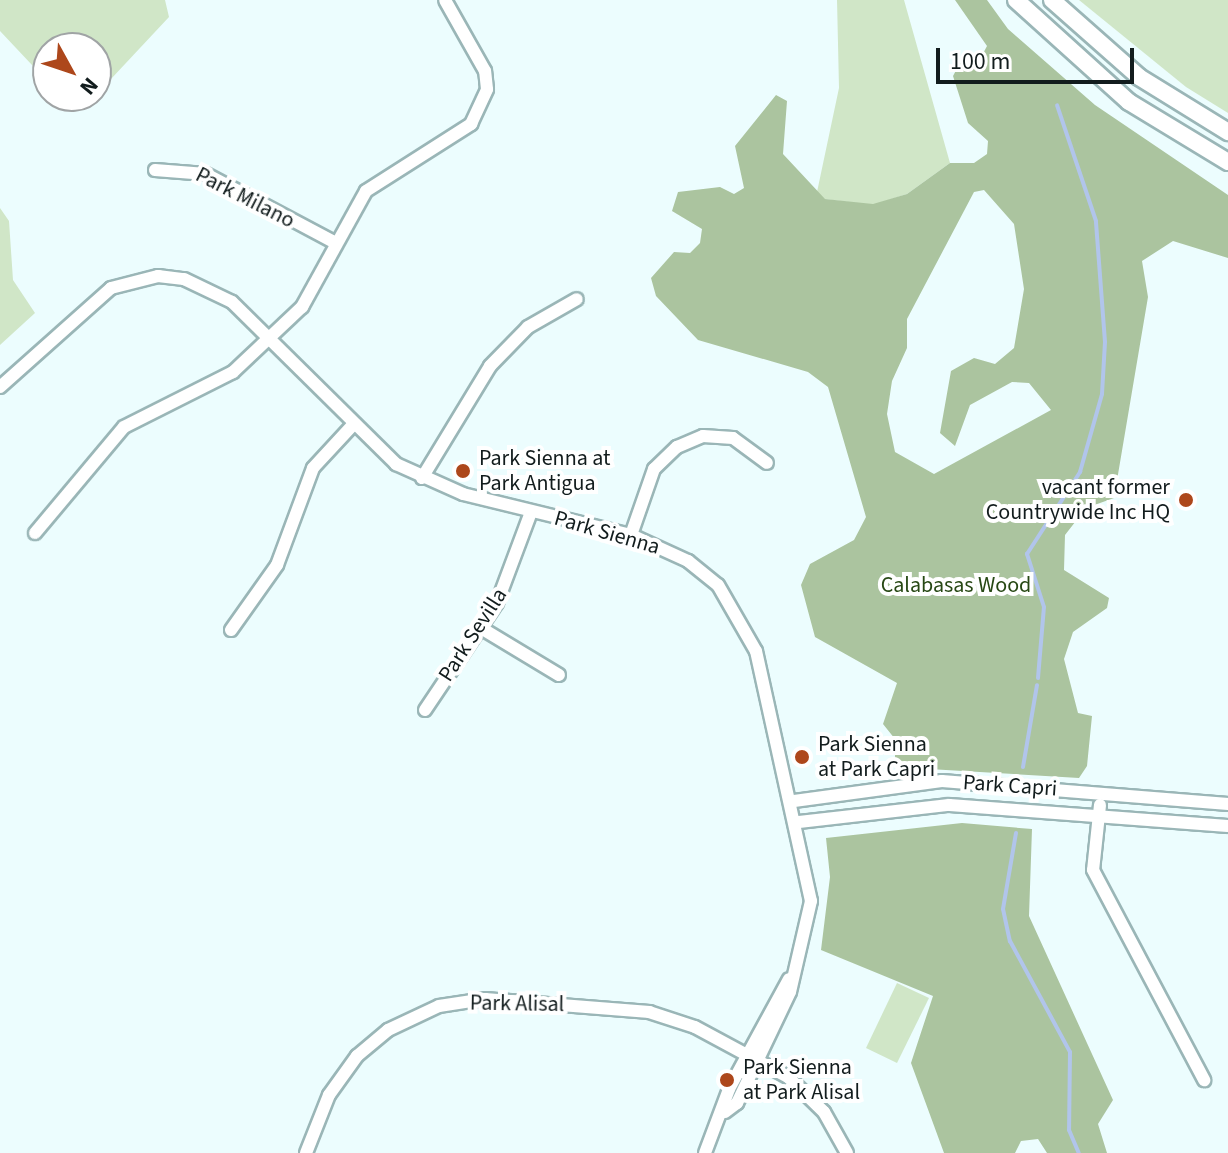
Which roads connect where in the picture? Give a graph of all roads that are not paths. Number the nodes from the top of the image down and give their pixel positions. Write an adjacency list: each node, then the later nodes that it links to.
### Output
1 (445, 0): 7 (street)
2 (1016, 0): 5 (street)
3 (1052, 0): 4 (street)
4 (1228, 132)
5 (1228, 162)
6 (155, 170): 7 (street, Park Milano)
7 (332, 241): 9 (street)
8 (577, 299): 13 (street)
9 (271, 339): 10 (street, Park Sienna); 11 (street, Park Sienna); 15 (street)
10 (0, 387)
11 (351, 427): 13 (street, Park Sienna); 18 (street)
12 (767, 463): 16 (street)
13 (422, 478): 14 (street, Park Sienna)
14 (531, 512): 16 (street, Park Sienna); 17 (street, Park Sevilla)
15 (35, 533)
16 (631, 535): 22 (street, Park Sienna)
17 (481, 628): 19 (street); 20 (street, Park Sevilla)
18 (231, 630)
19 (559, 675)
20 (425, 710)
21 (1101, 794): 22 (street, Park Capri); 23 (street, Park Capri); 24 (street)
22 (794, 801): 25 (street, Park Sienna)
23 (1228, 804)
24 (1099, 813): 25 (street, Park Capri); 26 (street, Park Capri); 28 (street)
25 (799, 822): 27 (street, Park Sienna)
26 (1228, 826)
27 (753, 1054): 29 (street, Park Alisal); 30 (street, Park Sienna); 31 (street, Park Alisal)
28 (1204, 1080)
29 (306, 1153)
30 (705, 1153)
31 (847, 1153)

